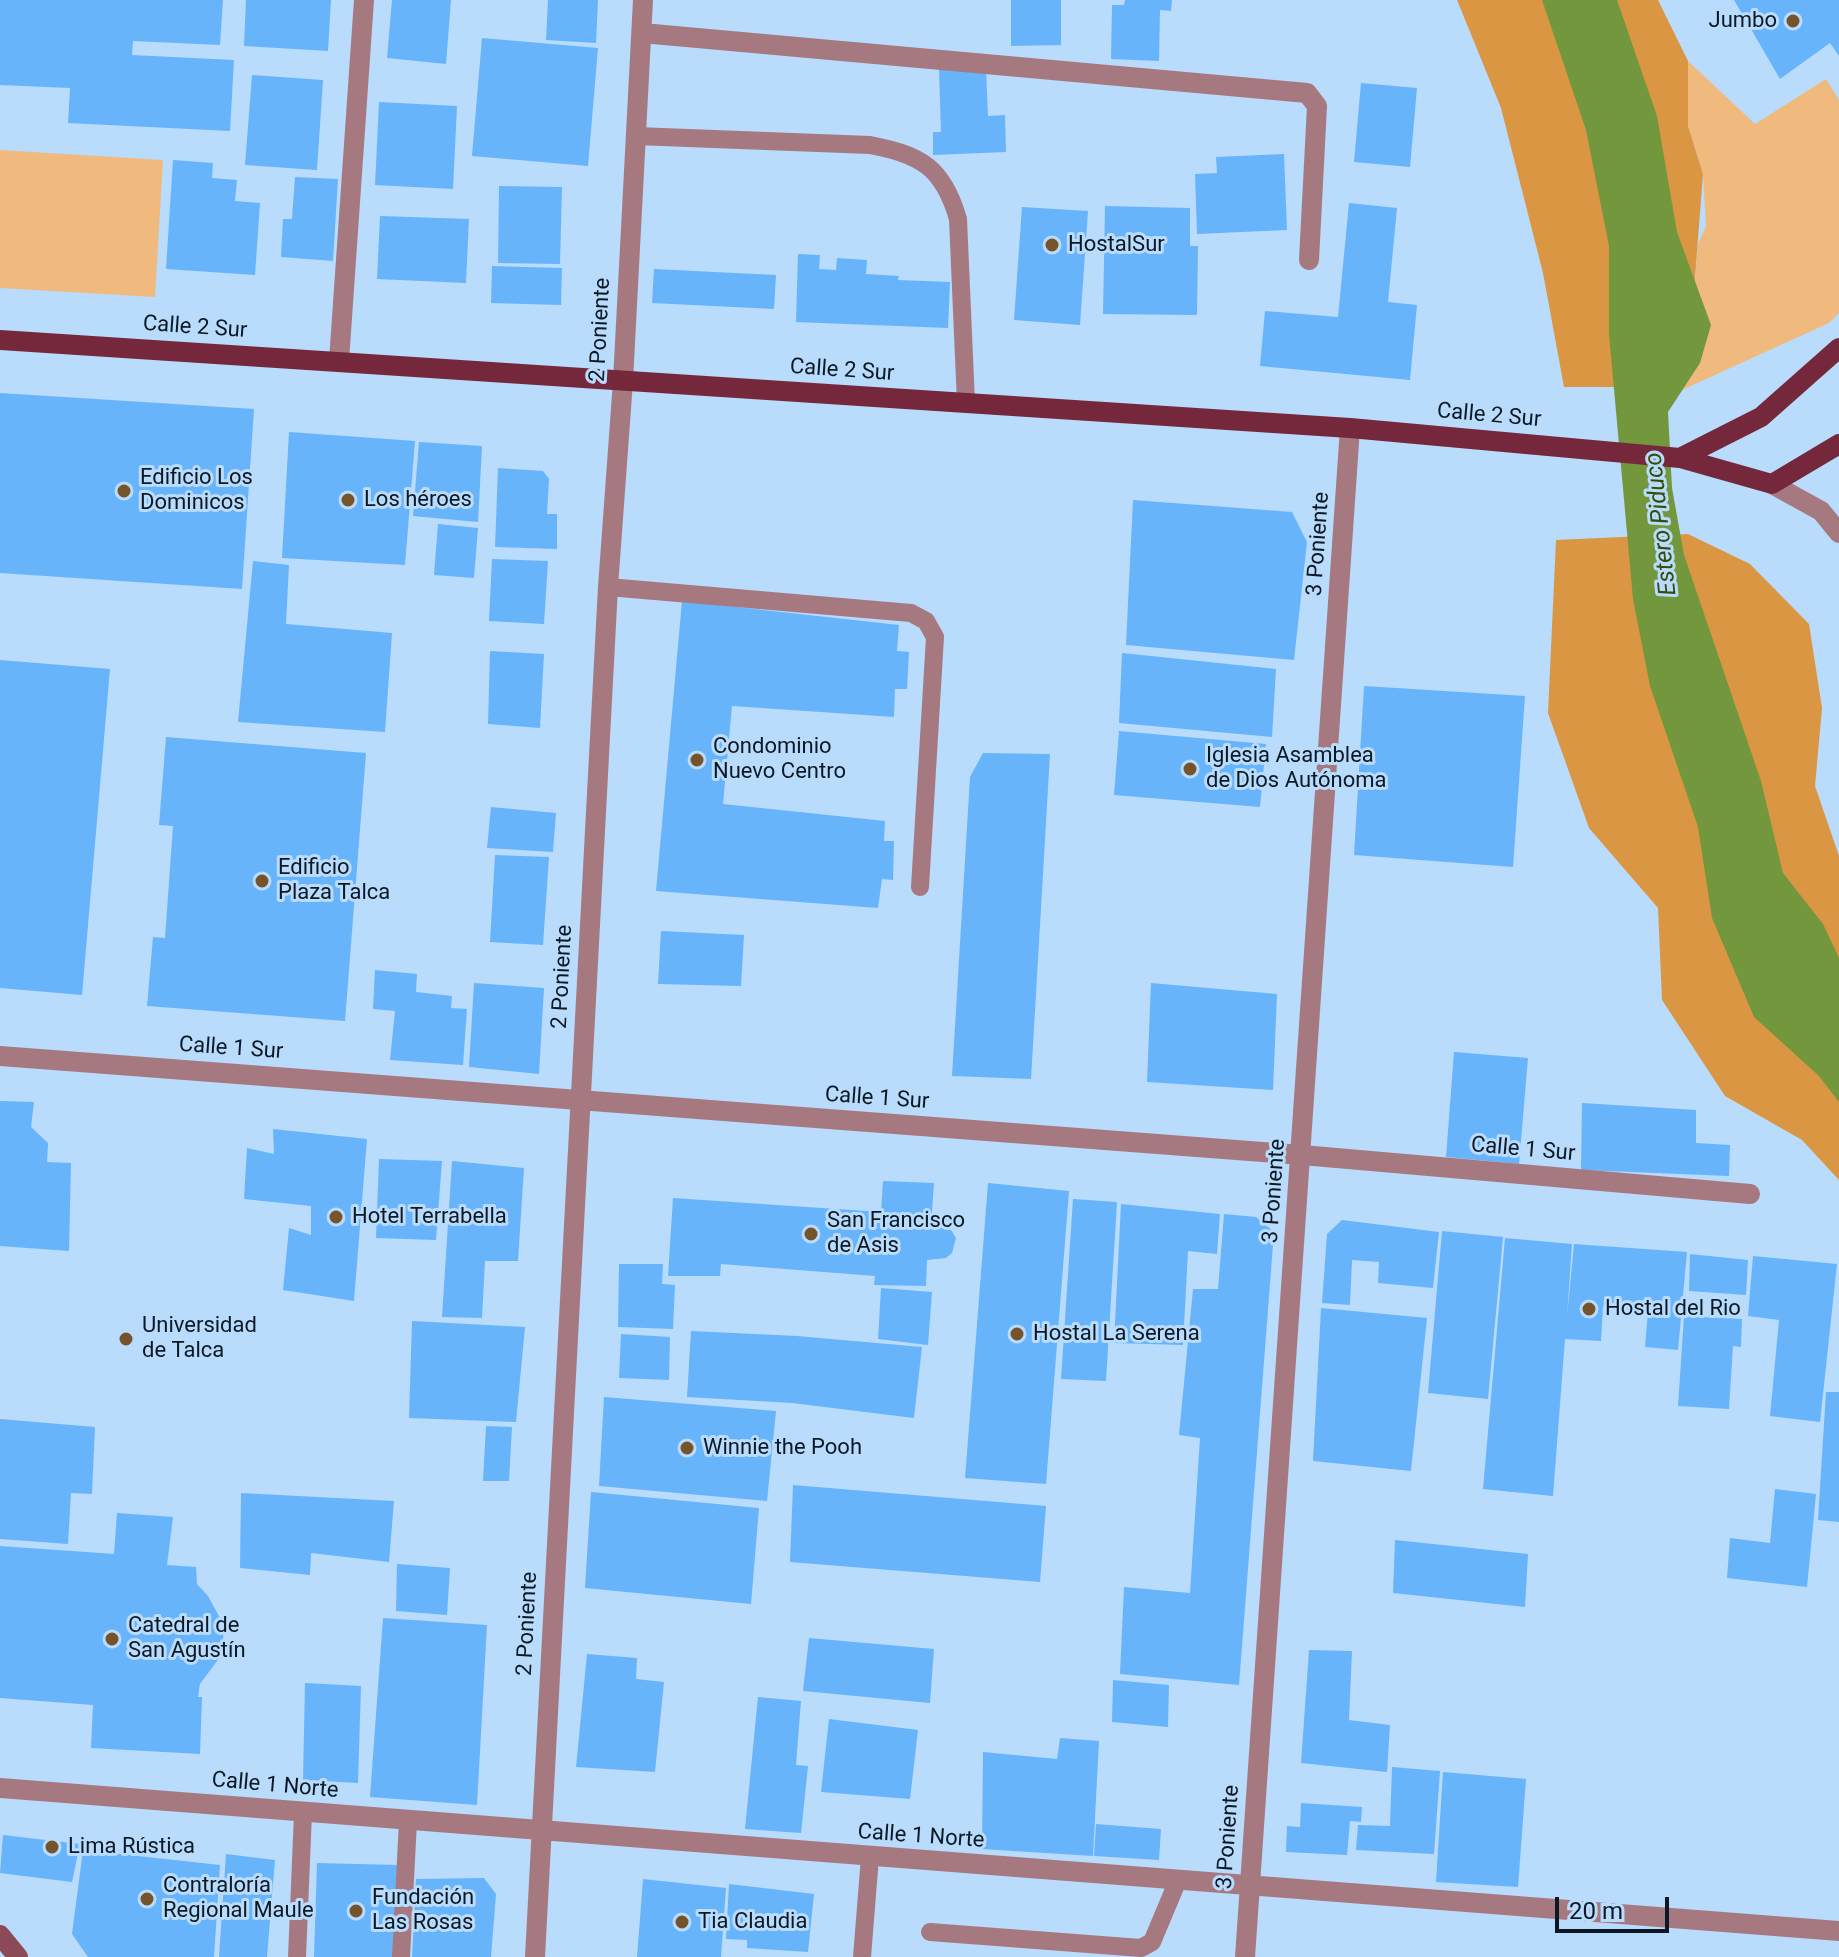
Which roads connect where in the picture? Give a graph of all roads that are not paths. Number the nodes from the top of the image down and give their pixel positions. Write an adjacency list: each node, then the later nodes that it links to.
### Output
1 (364, 0): 8 (street)
2 (643, 0): 3 (street, 2 Poniente)
3 (642, 33): 4 (street, 2 Poniente); 5 (street)
4 (636, 136): 9 (street, 2 Poniente); 10 (lane)
5 (1309, 260)
6 (0, 340): 8 (main road, Calle 2 Sur)
7 (1839, 348): 13 (main road)
8 (339, 361): 9 (main road, Calle 2 Sur)
9 (623, 381): 10 (main road, Calle 2 Sur); 16 (street, 2 Poniente)
10 (966, 403): 11 (main road, Calle 2 Sur)
11 (1350, 428): 13 (main road, Calle 2 Sur); 20 (street, 3 Poniente)
12 (1839, 444): 14 (main road)
13 (1680, 458): 14 (main road, Calle 2 Sur)
14 (1772, 484): 15 (street)
15 (1839, 533)
16 (608, 587): 17 (lane); 19 (street, 2 Poniente)
17 (920, 887)
18 (0, 1056): 19 (street, Calle 1 Sur)
19 (581, 1100): 20 (street, Calle 1 Sur); 25 (street, 2 Poniente)
20 (1302, 1155): 21 (street, Calle 1 Sur); 28 (street, 3 Poniente)
21 (1750, 1194)
22 (0, 1788): 23 (street, Calle 1 Norte)
23 (303, 1813): 24 (street, Calle 1 Norte); 33 (lane)
24 (408, 1821): 25 (street, Calle 1 Norte); 34 (lane)
25 (540, 1832): 26 (street, Calle 1 Norte); 35 (street, 2 Poniente)
26 (870, 1857): 27 (street, Calle 1 Norte); 36 (lane)
27 (1178, 1880): 28 (street, Calle 1 Norte); 30 (lane)
28 (1250, 1885): 29 (street, Calle 1 Norte); 37 (street, 3 Poniente)
29 (1839, 1931)
30 (930, 1932)
31 (0, 1935): 32 (main road)
32 (18, 1957)
33 (297, 1957)
34 (401, 1957)
35 (535, 1957)
36 (862, 1957)
37 (1245, 1957)

